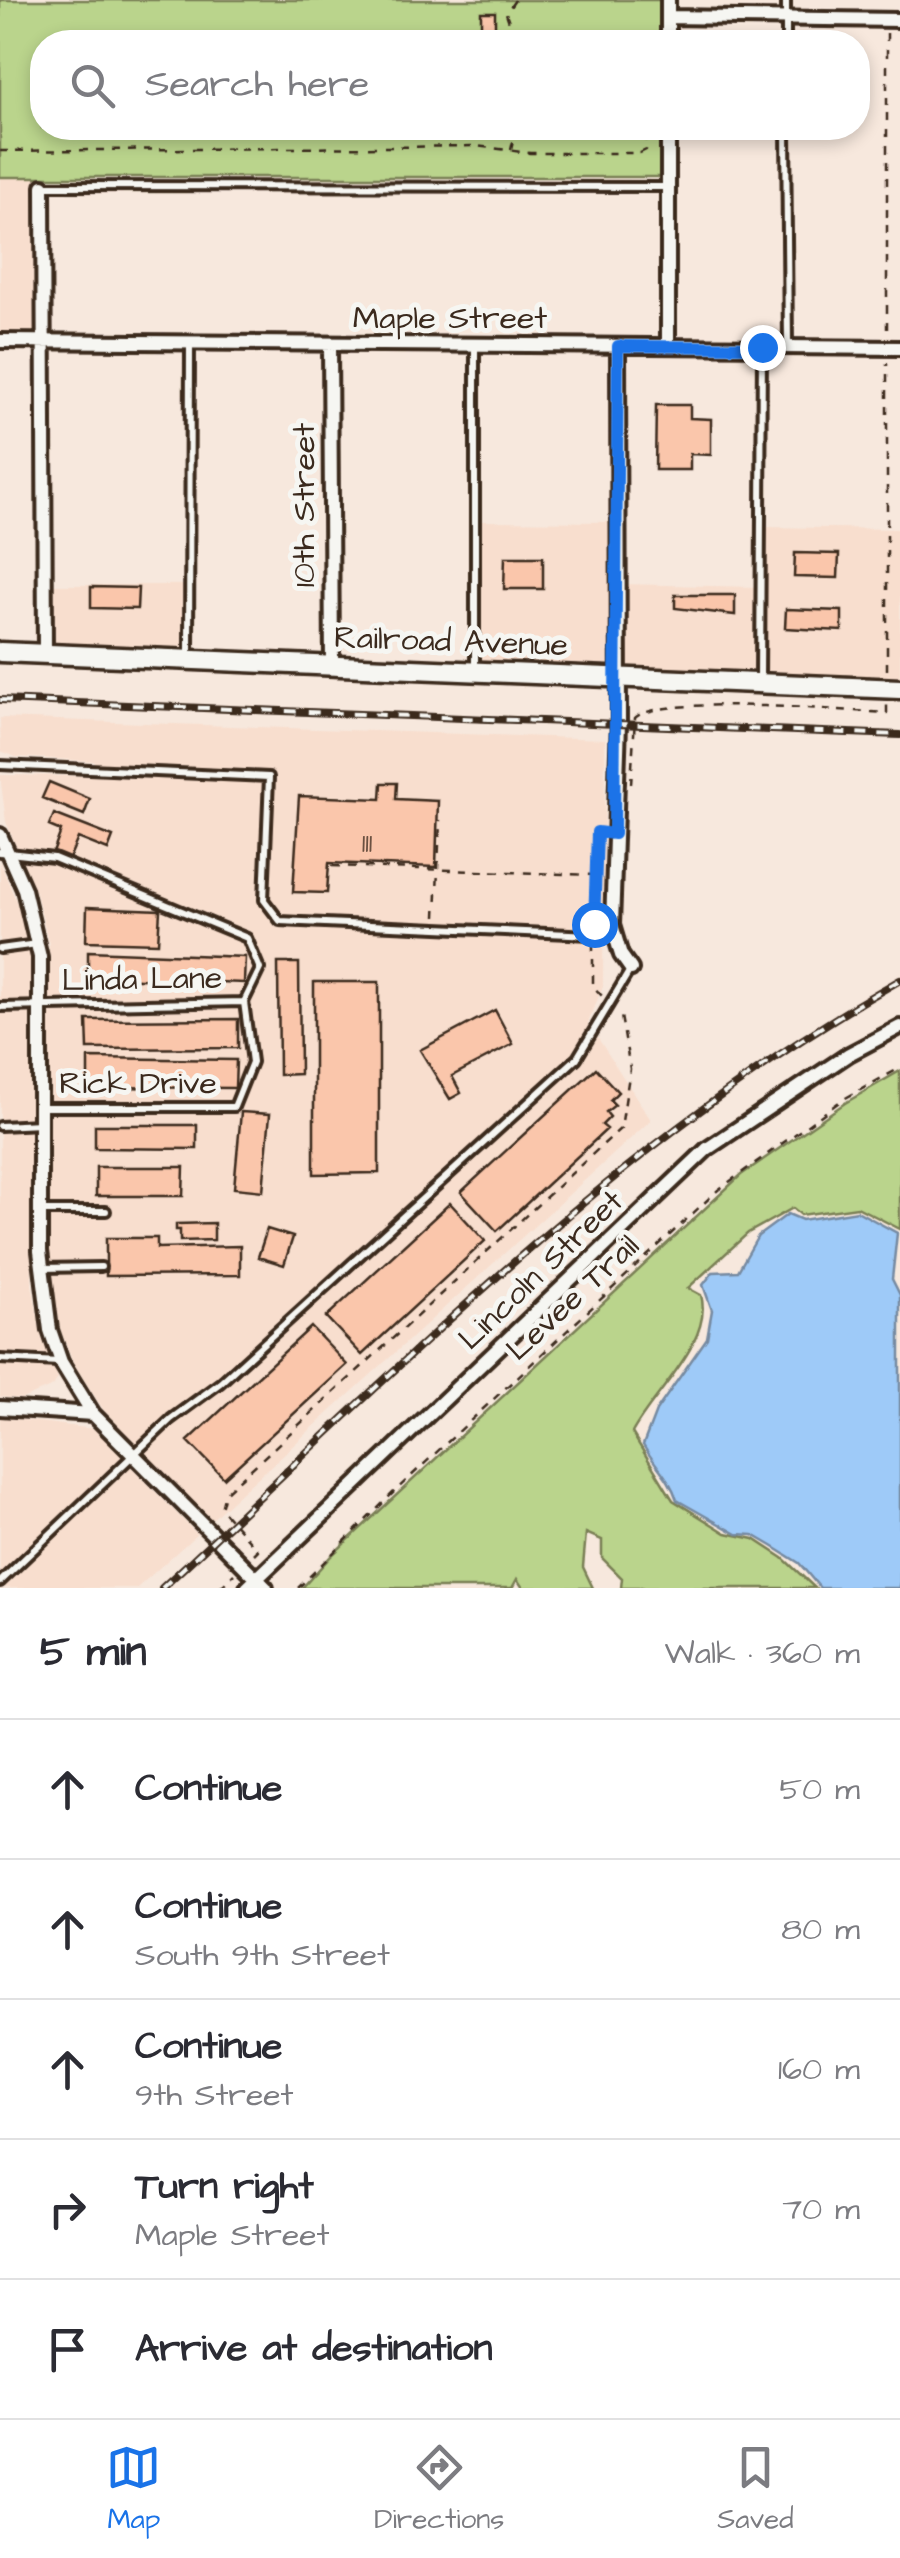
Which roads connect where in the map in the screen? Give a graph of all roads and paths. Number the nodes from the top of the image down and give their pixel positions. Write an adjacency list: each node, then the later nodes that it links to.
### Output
1 (514, 0): 7 (path)
2 (668, 0): 4 (street)
3 (786, 0): 5 (lane)
4 (668, 18): 5 (street); 8 (street)
5 (786, 18): 6 (street); 9 (lane)
6 (900, 20)
7 (512, 30)
8 (668, 30)
9 (786, 30)
10 (887, 30): 19 (path)
11 (513, 140): 15 (path)
12 (646, 140): 15 (path)
13 (668, 140): 18 (street)
14 (786, 140): 28 (lane)
15 (511, 151): 16 (path)
16 (0, 152)
17 (44, 186): 18 (lane); 21 (street)
18 (668, 187): 26 (street)
19 (887, 338)
20 (0, 342): 21 (street, Maple Street)
21 (46, 342): 22 (street, Maple Street); 32 (street)
22 (190, 343): 23 (street, Maple Street); 33 (lane)
23 (330, 344): 24 (street, Maple Street); 34 (street, 10th Street)
24 (475, 344): 25 (street, Maple Street); 36 (lane)
25 (618, 346): 26 (street, Maple Street); 37 (street)
26 (668, 346): 27 (street, Maple Street)
27 (762, 347): 28 (street, Maple Street); 38 (lane)
28 (788, 347): 29 (street, Maple Street)
29 (900, 348)
30 (887, 358): 35 (path)
31 (0, 652): 32 (main road, Railroad Avenue)
32 (45, 654): 33 (main road, Railroad Avenue)
33 (189, 660): 34 (main road, Railroad Avenue)
34 (332, 666): 36 (main road, Railroad Avenue)
35 (887, 666)
36 (475, 672): 37 (main road, Railroad Avenue)
37 (618, 677): 38 (main road, Railroad Avenue); 44 (street)
38 (760, 684): 39 (main road, Railroad Avenue)
39 (900, 689)
40 (887, 713): 42 (path)
41 (0, 765): 49 (lane)
42 (631, 799)
43 (440, 820): 47 (path)
44 (614, 834): 48 (path); 51 (street)
45 (2, 845): 52 (street); 55 (lane)
46 (332, 866): 47 (path)
47 (438, 869): 48 (path); 49 (path)
48 (596, 874): 50 (path)
49 (435, 929): 50 (lane)
50 (593, 935): 51 (lane); 56 (path)
51 (614, 936): 54 (street)
52 (38, 944): 53 (lane); 57 (street)
53 (0, 949)
54 (631, 969): 56 (lane)
55 (244, 1002): 57 (lane, Linda Lane); 61 (lane, Rick Drive)
56 (611, 1003): 72 (lane); 73 (path)
57 (41, 1005): 58 (lane, Linda Lane); 61 (street)
58 (0, 1007)
59 (900, 1027): 75 (street, Lincoln Street)
60 (900, 1068): 76 (path, Levee Trail)
61 (41, 1107): 62 (street)
62 (41, 1124): 63 (lane); 64 (street)
63 (0, 1126)
64 (41, 1211): 65 (lane); 67 (street)
65 (106, 1211)
66 (101, 1267): 67 (lane)
67 (41, 1268): 69 (street)
68 (0, 1359): 69 (lane)
69 (61, 1362): 71 (street)
70 (0, 1408): 71 (street)
71 (92, 1414): 72 (street)
72 (132, 1456): 74 (lane); 75 (street)
73 (258, 1550)
74 (0, 1582)
75 (256, 1585)
76 (298, 1588)

